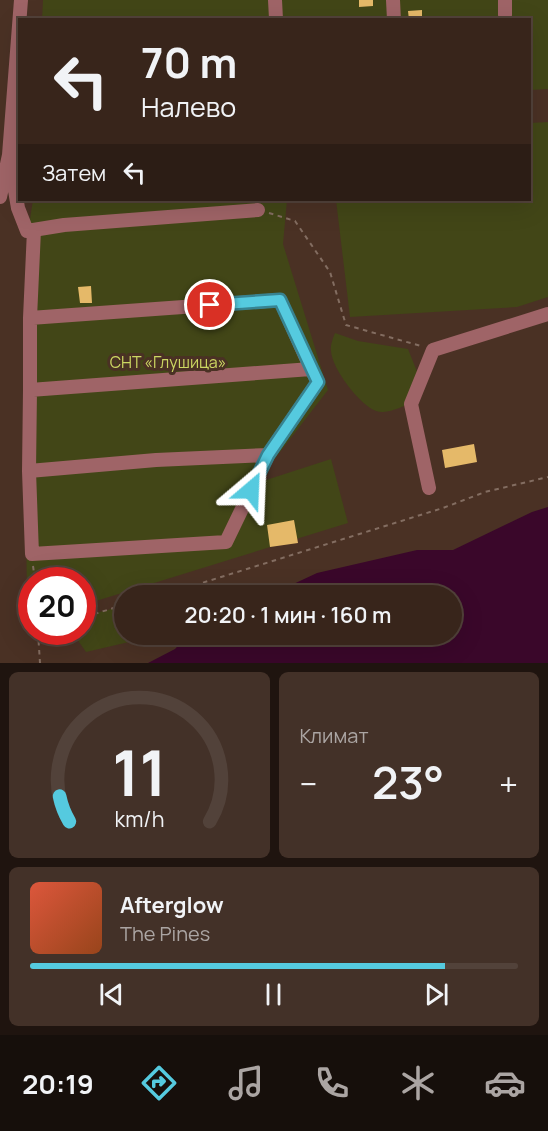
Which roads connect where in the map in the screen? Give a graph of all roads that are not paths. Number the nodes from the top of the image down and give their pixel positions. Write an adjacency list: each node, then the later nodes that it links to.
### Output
1 (21, 0): 6 (street)
2 (275, 0): 7 (street)
3 (393, 0): 8 (street)
4 (505, 0): 5 (street)
5 (505, 15)
6 (20, 18)
7 (276, 18)
8 (394, 18)
9 (18, 39): 10 (street)
10 (9, 155): 11 (street); 13 (street)
11 (0, 197)
12 (258, 210): 13 (street)
13 (34, 230): 15 (street)
14 (548, 314): 20 (street)
15 (30, 318): 16 (street); 17 (street)
16 (311, 369): 17 (street); 18 (street)
17 (30, 390): 19 (street)
18 (268, 455): 19 (street); 19 (street)
19 (29, 471)
20 (429, 488)

